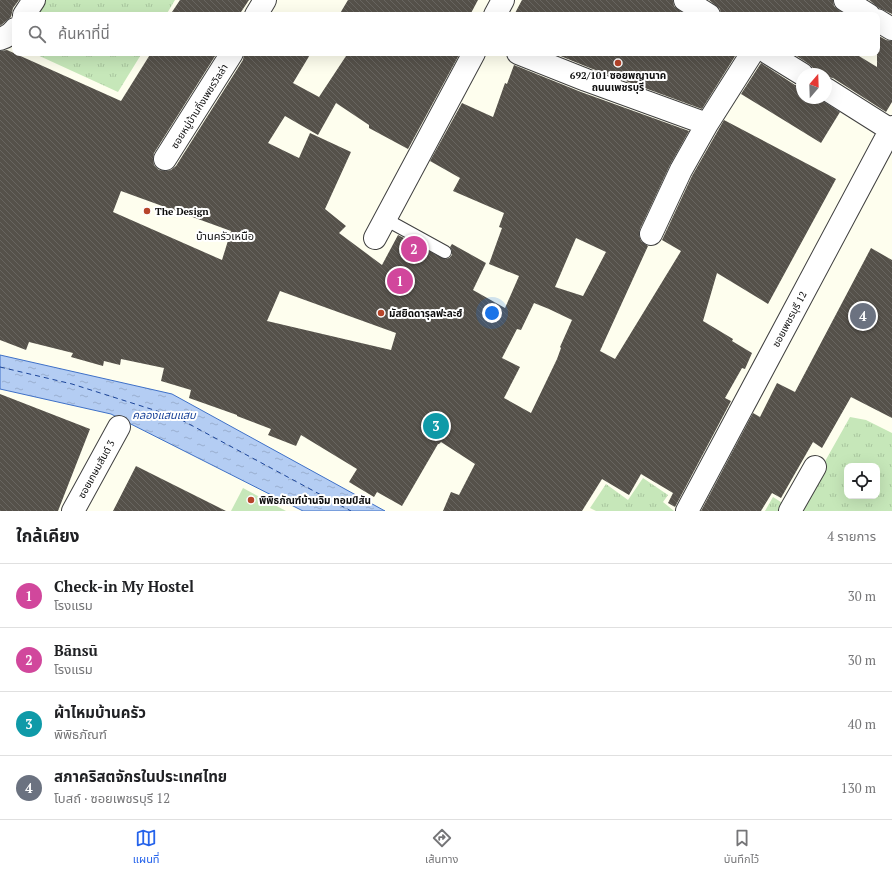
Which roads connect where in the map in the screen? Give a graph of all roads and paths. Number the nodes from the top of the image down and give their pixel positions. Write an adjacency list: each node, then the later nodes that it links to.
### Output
1 (34, 0): 6 (street)
2 (265, 0): 7 (street)
3 (503, 0): 8 (street)
4 (685, 0): 9 (street)
5 (845, 0): 10 (street)
6 (26, 12)
7 (258, 12)
8 (497, 12)
9 (704, 12)
10 (864, 12)
11 (880, 22): 12 (street)
12 (892, 29)
13 (12, 32): 14 (street)
14 (0, 39)
15 (230, 56): 24 (street, ซอยหมู่บ้านกิ่งเพชรวิลล่า)
16 (472, 56): 25 (street)
17 (526, 56): 22 (street)
18 (750, 56): 22 (street)
19 (773, 56): 20 (street)
20 (796, 70)
21 (832, 93): 23 (street)
22 (707, 124): 26 (street)
23 (891, 128): 32 (street, ซอยเพชรบุรี 12)
24 (165, 159)
25 (385, 219): 27 (street); 28 (lane)
26 (651, 234)
27 (375, 238)
28 (445, 252)
29 (119, 427): 31 (street, ซอยเกษมสันต์ 3)
30 (815, 467): 33 (street)
31 (73, 511)
32 (687, 511)
33 (790, 511)

